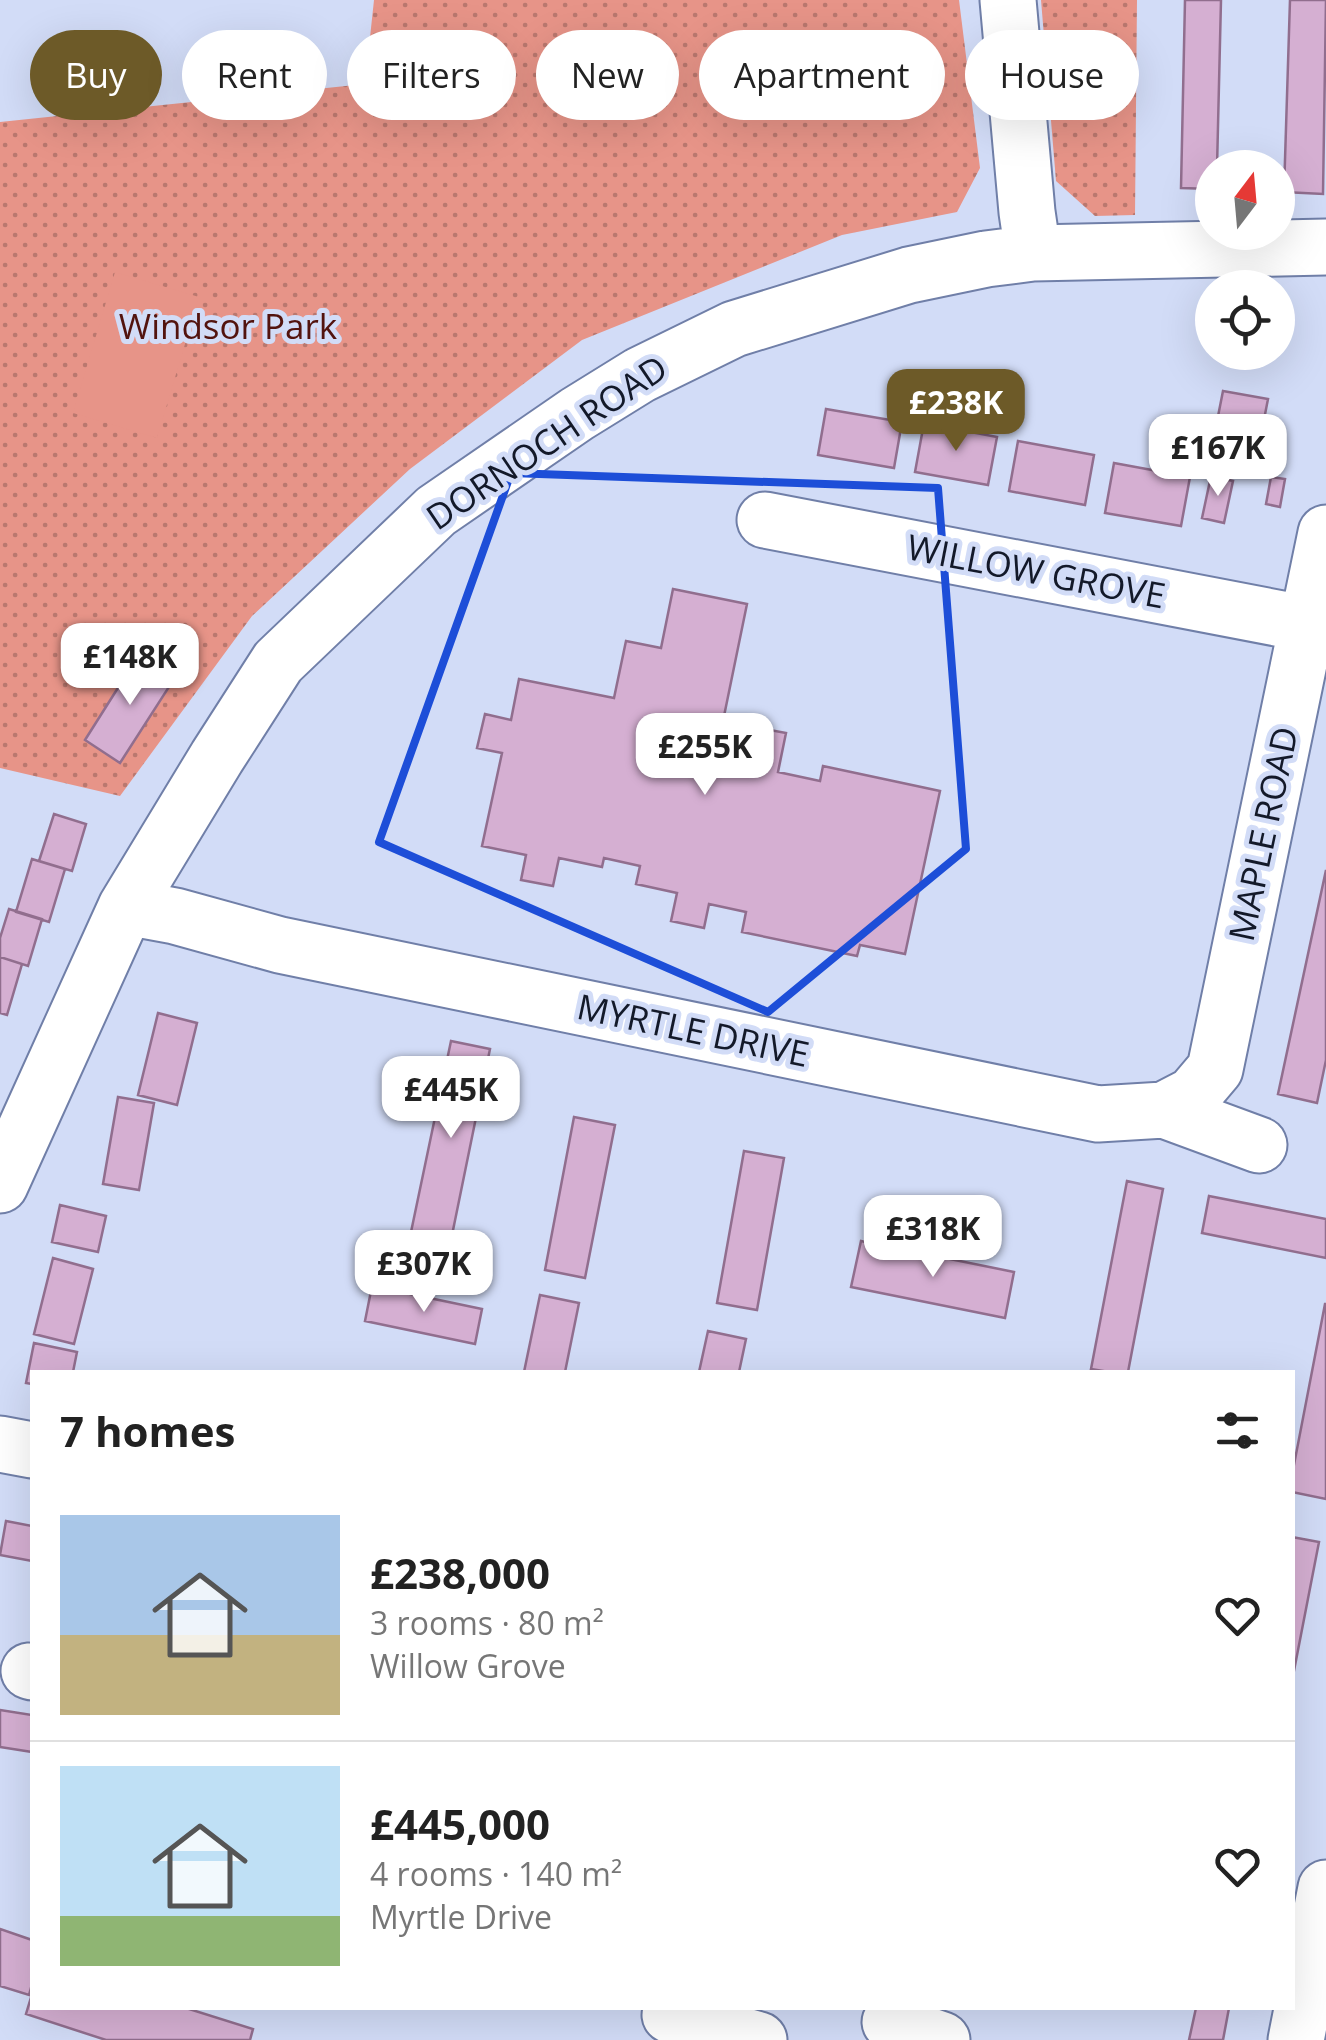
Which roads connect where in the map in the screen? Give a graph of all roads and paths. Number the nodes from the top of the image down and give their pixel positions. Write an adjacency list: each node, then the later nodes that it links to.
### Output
1 (1008, 0): 3 (street)
2 (1326, 247): 3 (street, DORNOCH ROAD)
3 (1033, 253): 7 (street, DORNOCH ROAD)
4 (765, 520): 6 (street, WILLOW GROVE)
5 (1326, 533): 6 (street, MAPLE ROAD)
6 (1308, 624): 8 (street, MAPLE ROAD)
7 (126, 906): 8 (street, MYRTLE DRIVE); 10 (street, DORNOCH ROAD)
8 (1164, 1110): 9 (street, MYRTLE DRIVE)
9 (1259, 1145)
10 (0, 1186)
11 (0, 1444): 12 (street)
12 (30, 1450)
13 (1326, 1888): 18 (street)
14 (670, 2014): 16 (street)
15 (890, 2023): 17 (street)
16 (759, 2040)
17 (942, 2040)
18 (1296, 2040)

